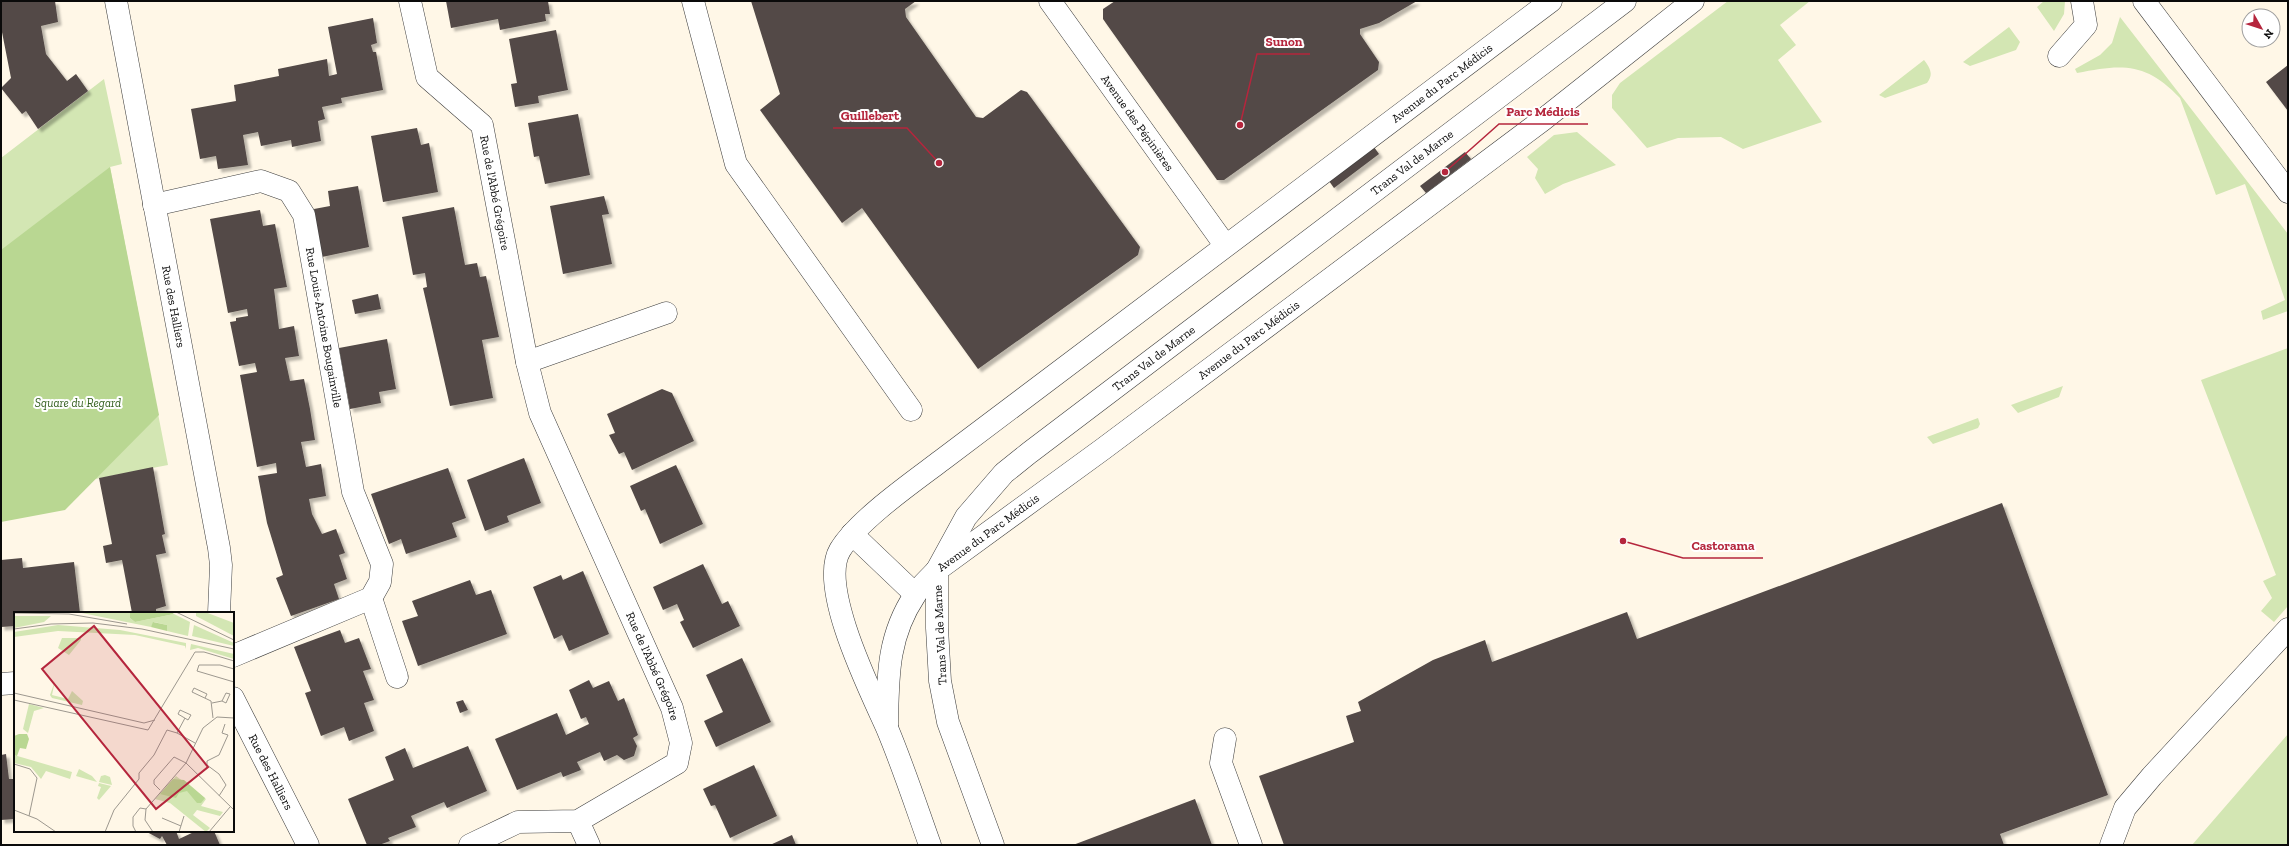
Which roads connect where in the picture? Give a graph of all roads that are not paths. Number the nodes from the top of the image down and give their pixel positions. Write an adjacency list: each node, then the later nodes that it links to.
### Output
1 (116, 1): 12 (street, Rue des Halliers)
2 (410, 1): 15 (street, Rue de l'Abbé Grégoire)
3 (693, 1): 16 (street)
4 (1050, 1): 13 (street, Avenue des Pépinières)
5 (1551, 1): 13 (street, Avenue du Parc Médicis)
6 (1624, 1): 18 (street, Trans Val de Marne)
7 (1693, 1): 18 (street, Avenue du Parc Médicis)
8 (2082, 1): 10 (street)
9 (2144, 1): 11 (street)
10 (2059, 56)
11 (2288, 192)
12 (154, 205): 20 (street, Rue Louis-Antoine Bougainville); 21 (street, Rue des Halliers)
13 (1224, 245): 17 (street, Avenue du Parc Médicis)
14 (666, 313): 15 (street)
15 (527, 362): 30 (street, Rue de l'Abbé Grégoire)
16 (911, 410)
17 (852, 534): 19 (street); 28 (street, Avenue du Parc Médicis)
18 (937, 570): 19 (street, Avenue du Parc Médicis); 35 (street, Trans Val de Marne)
19 (915, 594): 28 (street, Avenue du Parc Médicis)
20 (371, 598): 23 (street); 24 (street)
21 (219, 612)
22 (2288, 629): 37 (street)
23 (234, 656)
24 (397, 678)
25 (14, 682): 26 (street)
26 (1, 684)
27 (234, 700): 31 (street, Rue des Halliers)
28 (887, 728): 34 (street, Avenue du Parc Médicis)
29 (1225, 739): 36 (street)
30 (578, 821): 32 (street, Rue de l'Abbé Grégoire); 33 (street)
31 (308, 845)
32 (470, 845)
33 (589, 845)
34 (930, 845)
35 (993, 845)
36 (1251, 845)
37 (2111, 845)

